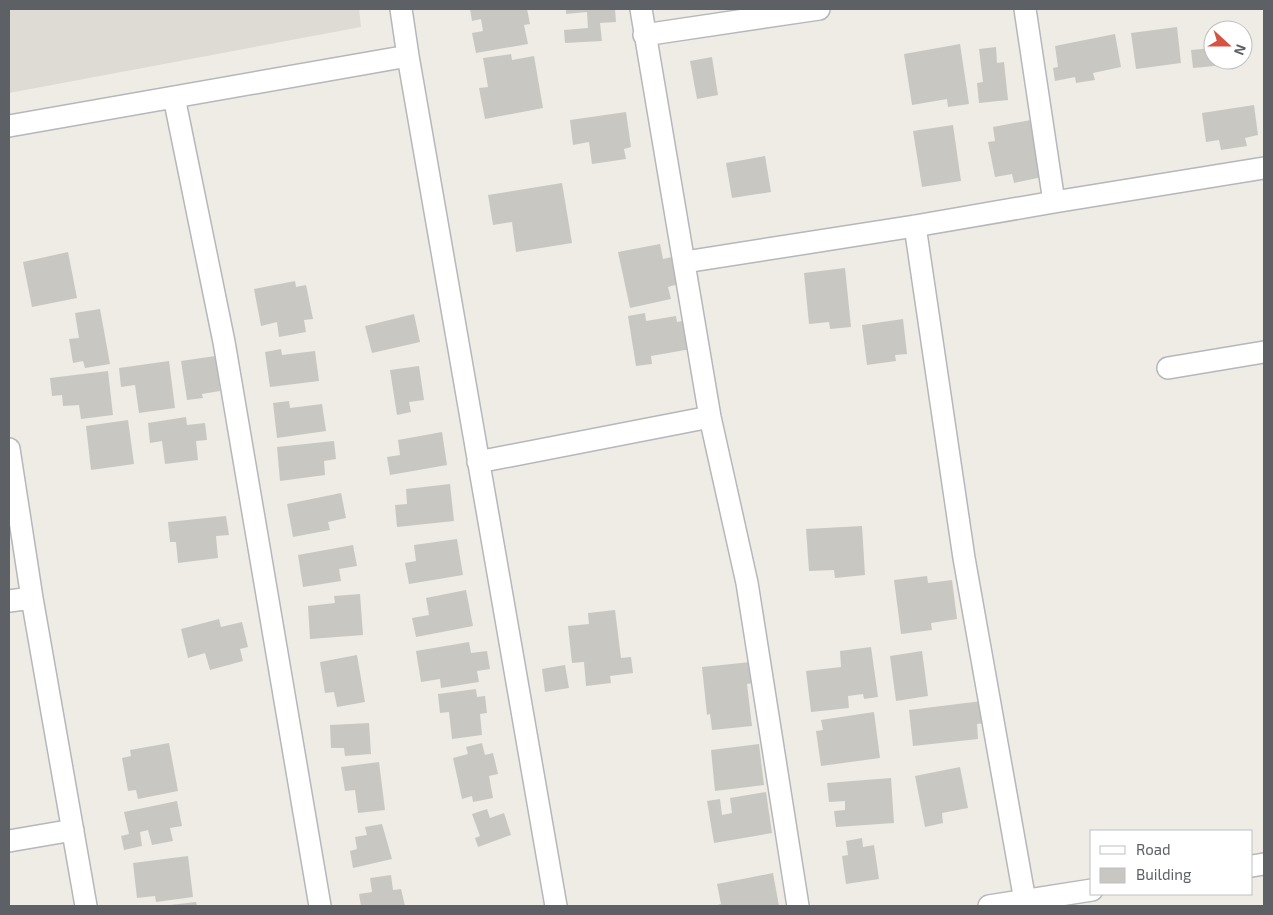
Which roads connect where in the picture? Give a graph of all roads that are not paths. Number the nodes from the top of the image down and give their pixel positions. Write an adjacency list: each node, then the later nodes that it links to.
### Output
1 (401, 9): 6 (street)
2 (640, 9): 5 (street)
3 (819, 9): 5 (street)
4 (1026, 9): 10 (street)
5 (644, 35): 12 (street)
6 (408, 56): 7 (street); 17 (street)
7 (174, 97): 8 (street); 25 (street)
8 (9, 126)
9 (1264, 168): 10 (street)
10 (1054, 202): 11 (street)
11 (915, 226): 12 (street); 23 (street)
12 (685, 262): 15 (street)
13 (1264, 352): 14 (street)
14 (1168, 368)
15 (710, 417): 17 (street); 27 (street)
16 (9, 449): 18 (street)
17 (478, 462): 26 (street)
18 (32, 598): 19 (street); 20 (street)
19 (9, 602)
20 (73, 830): 21 (street); 24 (street)
21 (9, 841)
22 (1090, 890): 23 (street)
23 (1025, 901): 28 (street)
24 (86, 906)
25 (320, 906)
26 (556, 906)
27 (798, 906)
28 (989, 906)

